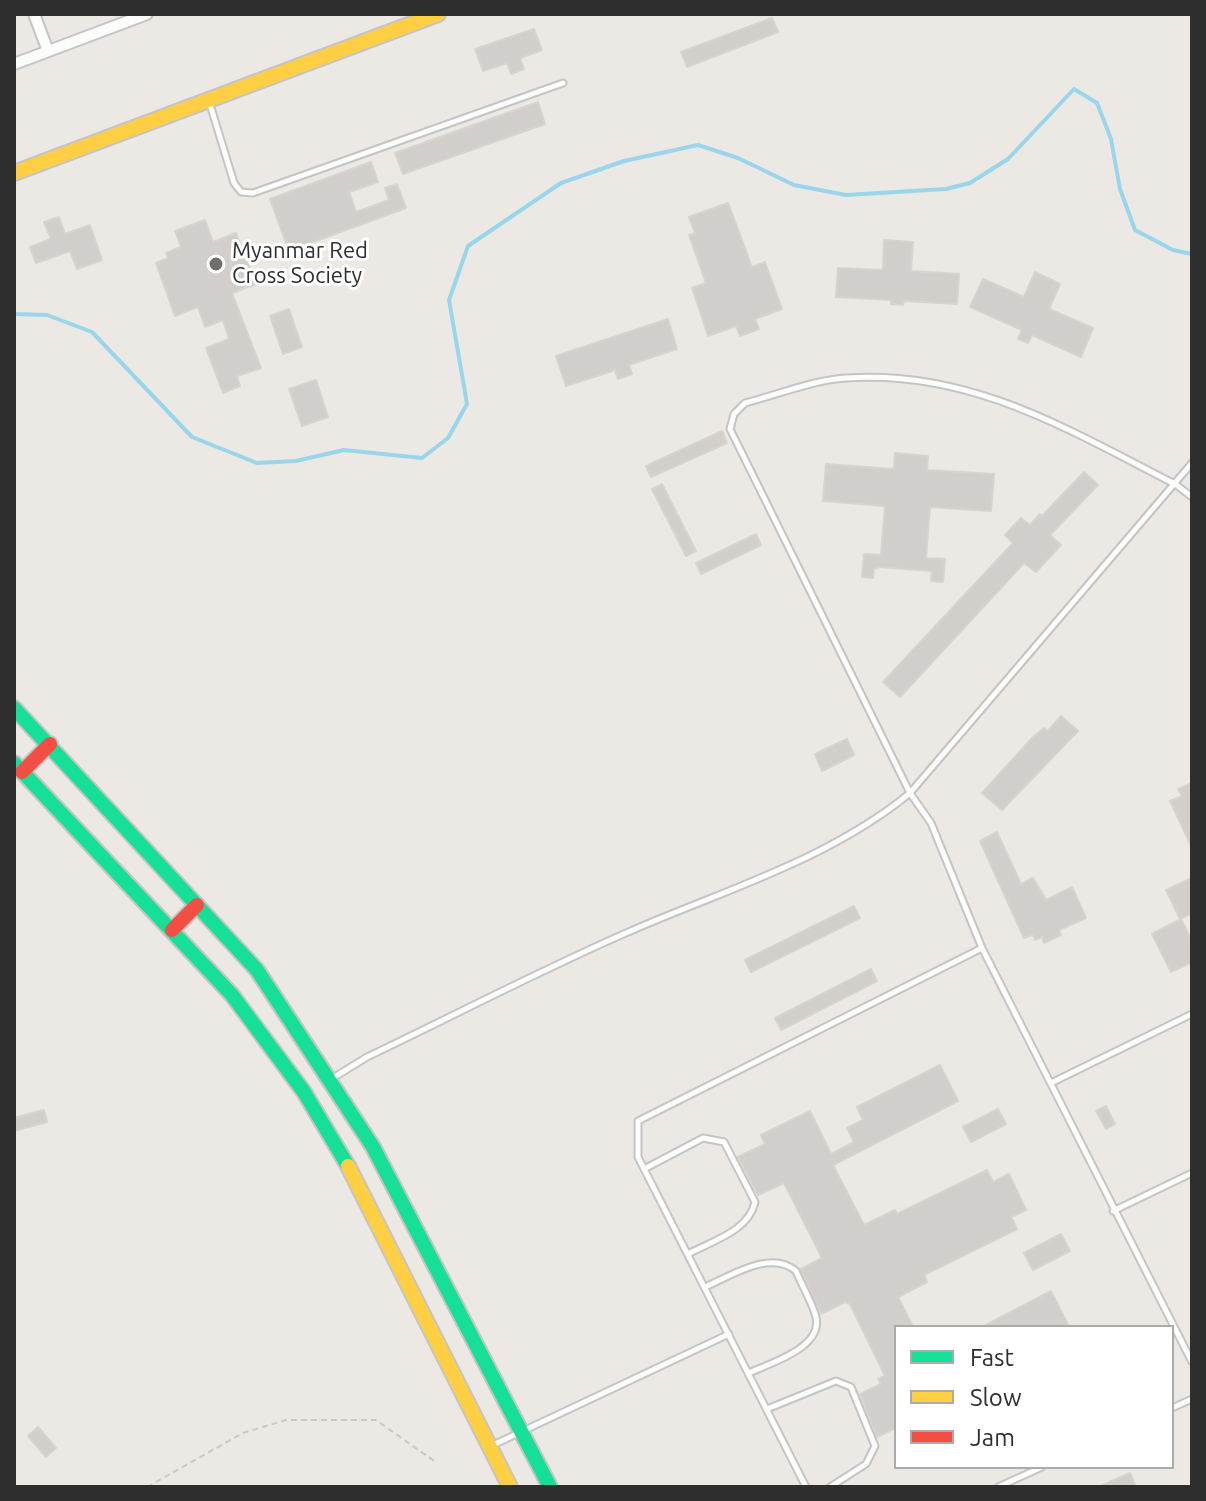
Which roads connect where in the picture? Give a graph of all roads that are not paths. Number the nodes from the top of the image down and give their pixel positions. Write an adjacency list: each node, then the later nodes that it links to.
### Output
1 (34, 14): 4 (street)
2 (147, 14): 4 (street)
3 (438, 14): 7 (main road)
4 (48, 51): 5 (street)
5 (14, 64)
6 (563, 83): 7 (lane)
7 (209, 100): 8 (main road)
8 (14, 173)
9 (1192, 463): 10 (lane)
10 (1175, 484): 11 (lane); 15 (lane); 15 (lane)
11 (1192, 497)
12 (14, 708): 13 (main road)
13 (50, 744): 14 (main road); 16 (main road)
14 (18, 767): 17 (main road)
15 (910, 793): 18 (lane); 20 (lane)
16 (197, 905): 17 (main road); 20 (main road)
17 (172, 930): 34 (main road)
18 (982, 948): 21 (lane); 22 (lane)
19 (1192, 1014): 21 (lane)
20 (331, 1079): 33 (main road)
21 (1051, 1083): 24 (lane)
22 (644, 1169): 25 (lane); 25 (lane)
23 (1192, 1173): 24 (lane)
24 (1113, 1211): 27 (lane)
25 (688, 1254): 26 (lane)
26 (705, 1287): 29 (lane); 31 (lane)
27 (1173, 1325)
28 (1174, 1328): 30 (lane)
29 (729, 1334): 31 (lane); 33 (lane)
30 (1192, 1362)
31 (749, 1373): 32 (lane)
32 (767, 1409): 38 (lane); 39 (lane)
33 (520, 1432): 34 (lane); 37 (main road)
34 (490, 1447): 36 (main road)
35 (1038, 1469): 40 (lane)
36 (510, 1487)
37 (550, 1487)
38 (806, 1487)
39 (830, 1487)
40 (998, 1487)

